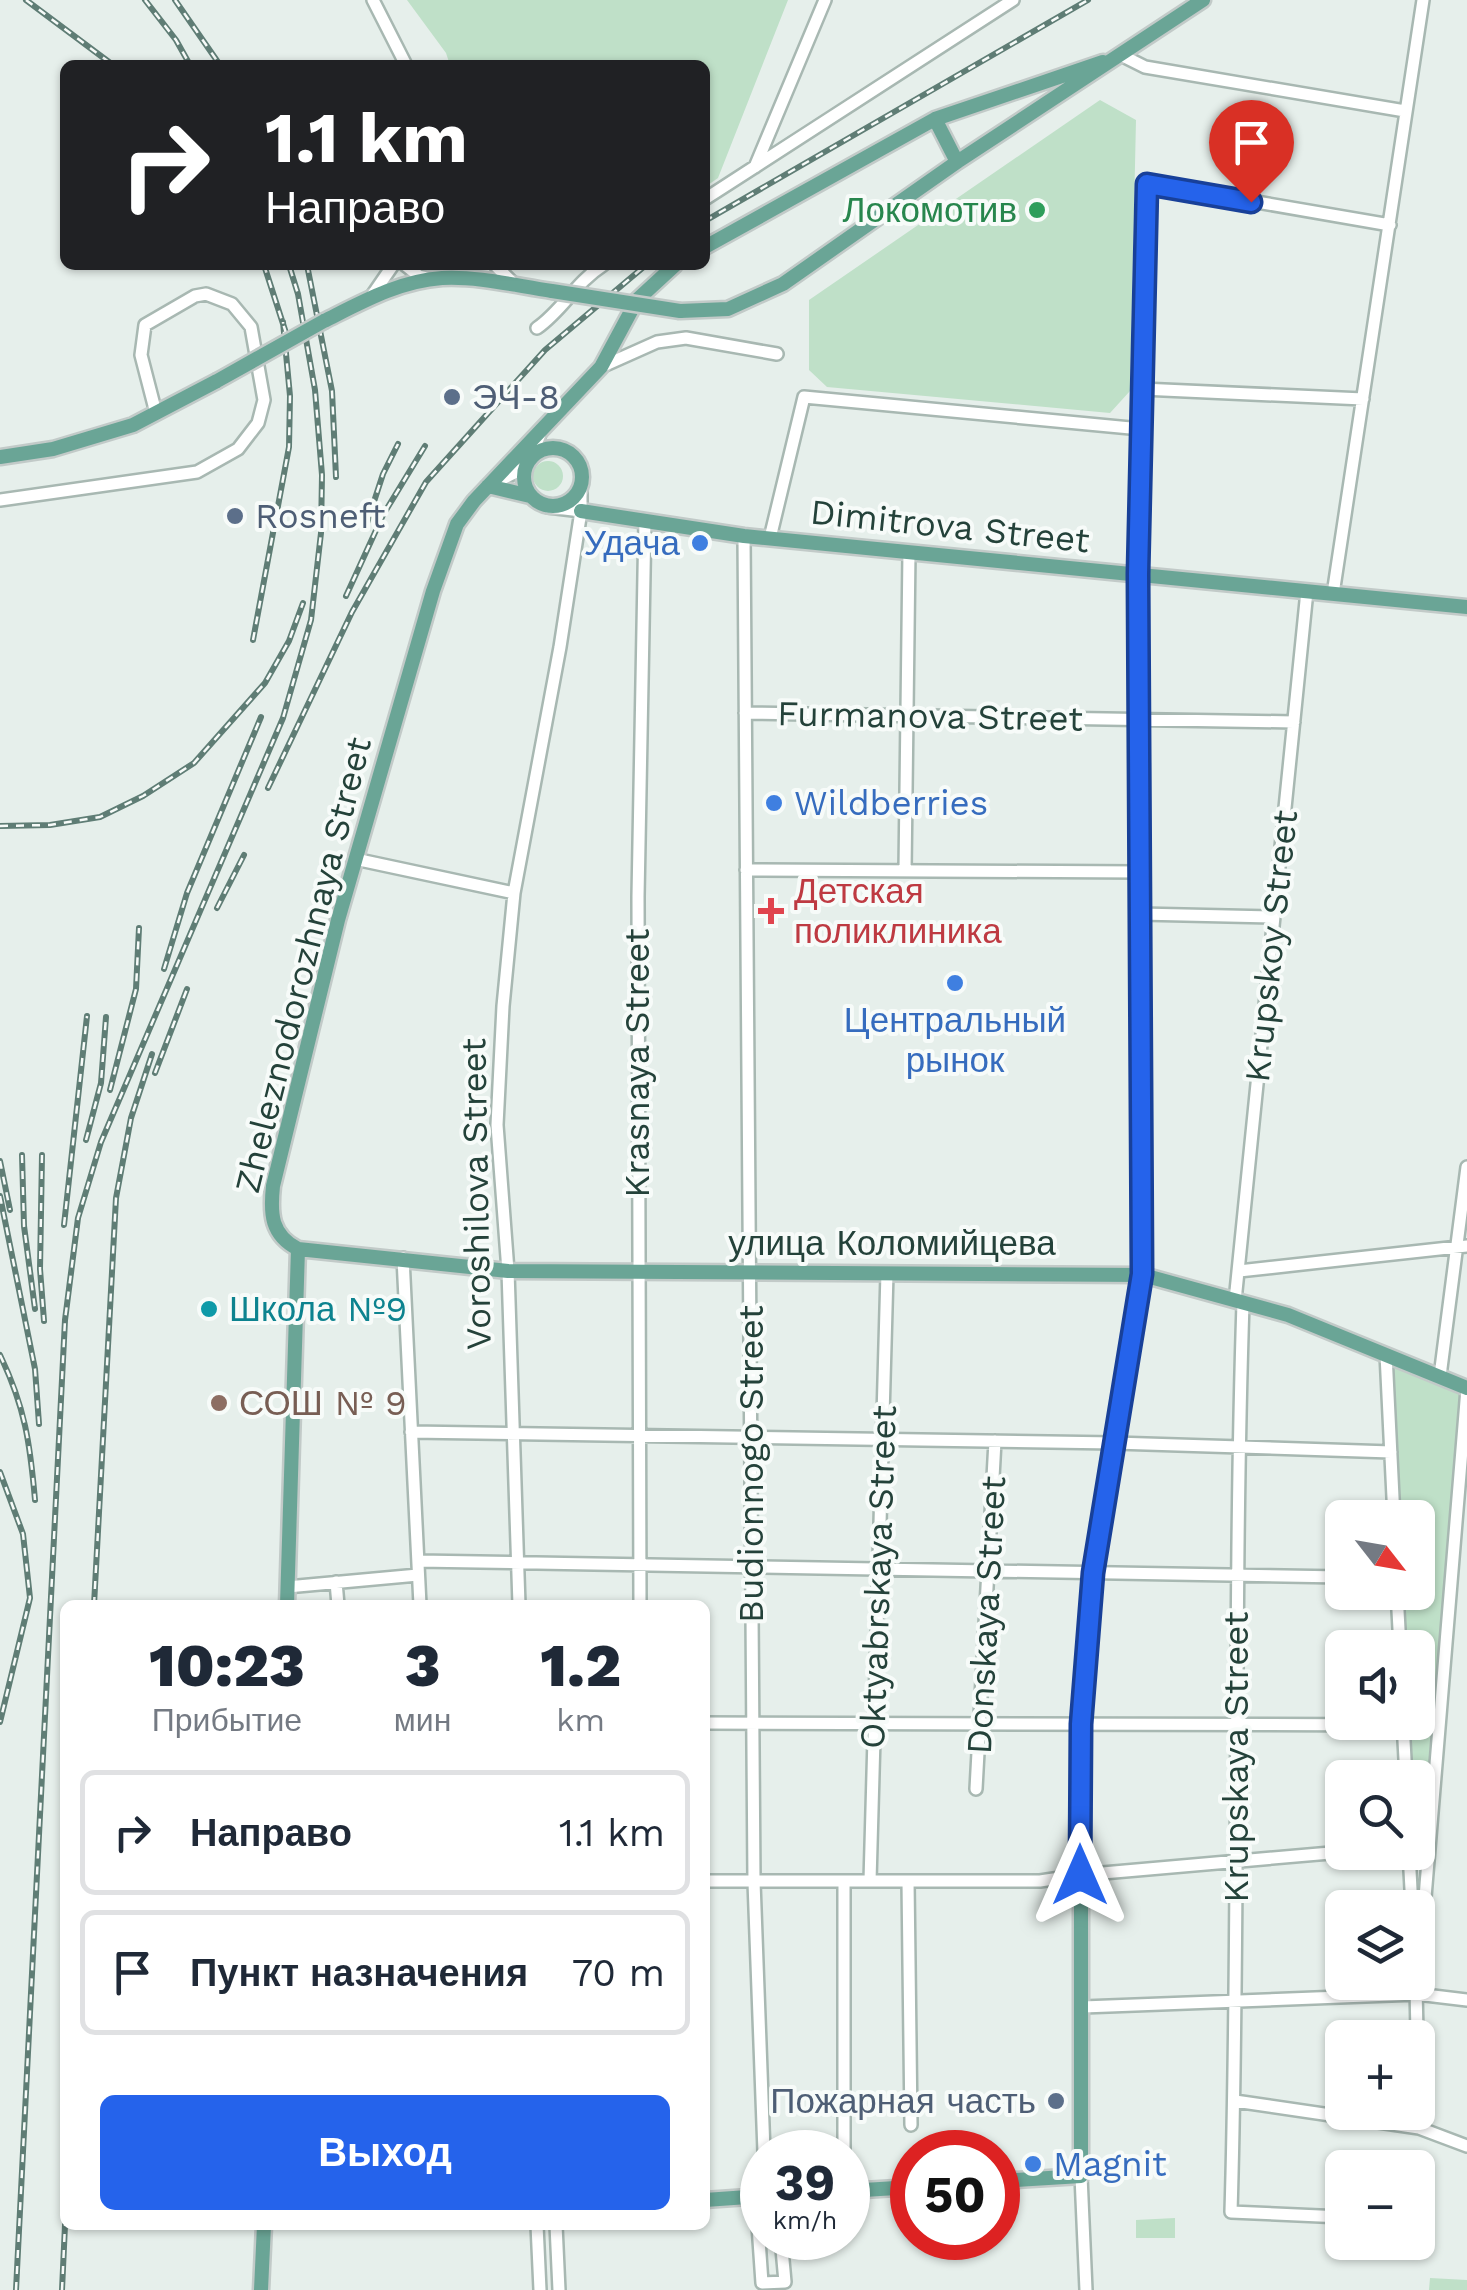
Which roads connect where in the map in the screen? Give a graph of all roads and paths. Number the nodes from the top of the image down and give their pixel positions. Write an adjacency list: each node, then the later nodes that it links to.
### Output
1 (372, 0): 6 (street)
2 (825, 0): 13 (street)
3 (1013, 0): 13 (street)
4 (1203, 0): 7 (main road)
5 (1423, 0): 10 (street)
6 (387, 22): 8 (street); 9 (street)
7 (1123, 56): 10 (street); 11 (main road); 12 (main road)
8 (395, 60)
9 (404, 60)
10 (1405, 111): 15 (street)
11 (935, 119): 12 (main road); 16 (main road)
12 (958, 162): 24 (main road, bridge)
13 (754, 167): 14 (street)
14 (710, 196)
15 (1390, 226): 29 (street); 30 (street)
16 (710, 244)
17 (390, 270): 25 (street)
18 (411, 270): 23 (street)
19 (455, 270): 23 (street)
20 (500, 270): 24 (street)
21 (595, 270): 26 (street)
22 (670, 270): 28 (main road, Zheleznodorozhnaya Street)
23 (438, 279): 24 (main road); 25 (main road)
24 (516, 286)
25 (372, 297): 31 (main road, bridge)
26 (536, 328)
27 (777, 354): 28 (street)
28 (601, 367): 33 (main road, Zheleznodorozhnaya Street)
29 (1142, 389): 30 (street); 32 (street)
30 (1363, 398): 48 (street)
31 (156, 413): 34 (main road); 39 (street)
32 (1141, 429): 44 (street); 46 (street)
33 (541, 430): 35 (street); 36 (main road, Zheleznodorozhnaya Street)
34 (0, 458)
35 (528, 462): 36 (street); 37 (main road); 38 (main road)
36 (488, 486): 38 (main road); 54 (main road, Zheleznodorozhnaya Street)
37 (581, 488): 40 (main road); 41 (street, Voroshilova Street)
38 (530, 496): 40 (main road)
39 (0, 500)
40 (548, 507): 41 (street, Dimitrova Street)
41 (581, 511): 42 (main road, Dimitrova Street); 58 (street, Voroshilova Street)
42 (645, 520): 43 (main road, Dimitrova Street); 69 (street, Krasnaya Street)
43 (744, 536): 44 (main road, Dimitrova Street); 50 (street, Budionnogo Street)
44 (770, 538): 45 (main road, Dimitrova Street)
45 (908, 552): 46 (main road, Dimitrova Street); 51 (street)
46 (1138, 574): 47 (main road, Dimitrova Street); 52 (street)
47 (1307, 591): 48 (main road, Dimitrova Street); 53 (street, Krupskoy Street)
48 (1333, 594): 49 (main road, Dimitrova Street)
49 (1467, 607)
50 (745, 714): 51 (street, Furmanova Street); 55 (street, Budionnogo Street)
51 (907, 716): 52 (street, Furmanova Street); 56 (street)
52 (1139, 719): 53 (street, Furmanova Street); 57 (street)
53 (1294, 722): 60 (street, Krupskoy Street)
54 (355, 859): 58 (street); 63 (main road, Zheleznodorozhnaya Street)
55 (746, 870): 56 (street); 66 (street, Budionnogo Street)
56 (905, 871): 57 (street)
57 (1140, 872): 59 (street)
58 (514, 892): 65 (street, Voroshilova Street)
59 (1140, 914): 60 (street); 70 (street)
60 (1274, 916): 67 (street, Krupskoy Street)
61 (1467, 1167): 62 (street)
62 (1462, 1246): 67 (street); 73 (street)
63 (298, 1249): 64 (main road, улица Коломийцева); 96 (main road)
64 (403, 1258): 65 (main road, улица Коломийцева); 75 (street)
65 (508, 1271): 69 (main road, улица Коломийцева); 76 (street, Voroshilova Street)
66 (749, 1272): 68 (main road, улица Коломийцева); 69 (main road, улица Коломийцева); 78 (street, Budionnogo Street)
67 (1239, 1272): 71 (street, Krupskoy Street)
68 (887, 1273): 70 (main road, улица Коломийцева); 79 (street, Oktyabrskaya Street)
69 (637, 1274): 77 (street, Krasnaya Street)
70 (1142, 1274): 71 (main road, улица Коломийцева); 81 (main road)
71 (1239, 1302): 72 (main road, улица Коломийцева); 82 (street, Krupskaya Street)
72 (1386, 1354): 73 (main road, улица Коломийцева); 83 (street)
73 (1440, 1376): 74 (main road, улица Коломийцева)
74 (1467, 1389): 109 (street)
75 (411, 1432): 76 (street); 85 (street)
76 (513, 1434): 77 (street); 86 (street, Voroshilova Street)
77 (638, 1436): 78 (street); 87 (street, Krasnaya Street)
78 (750, 1438): 79 (street); 88 (street, Budionnogo Street)
79 (882, 1440): 80 (street); 89 (street, Oktyabrskaya Street)
80 (995, 1441): 81 (street); 90 (street, Donskaya Street)
81 (1114, 1443): 82 (street); 91 (main road)
82 (1238, 1448): 83 (street); 93 (street, Krupskaya Street)
83 (1391, 1452): 84 (street)
84 (1393, 1500)
85 (418, 1561): 86 (street); 92 (street)
86 (518, 1562): 87 (street); 100 (street, Voroshilova Street)
87 (640, 1565): 88 (street); 101 (street, Krasnaya Street)
88 (752, 1567): 89 (street); 103 (street, Budionnogo Street)
89 (878, 1569): 90 (street); 104 (street, Oktyabrskaya Street)
90 (988, 1571): 91 (street); 105 (street, Donskaya Street)
91 (1093, 1573): 93 (street); 106 (main road)
92 (418, 1575): 95 (street); 99 (street)
93 (1237, 1576): 94 (street); 108 (street, Krupskaya Street)
94 (1325, 1577)
95 (336, 1582): 96 (street); 98 (street)
96 (286, 1586): 97 (main road)
97 (287, 1600)
98 (338, 1600)
99 (420, 1600)
100 (519, 1600)
101 (640, 1600)
102 (710, 1723): 103 (street)
103 (752, 1723): 104 (street); 117 (street, Budionnogo Street)
104 (874, 1724): 105 (street); 118 (street, Oktyabrskaya Street)
105 (980, 1724): 106 (street); 110 (street, Donskaya Street)
106 (1081, 1724): 108 (street); 113 (main road)
107 (1325, 1724): 108 (street)
108 (1236, 1725): 112 (street, Krupskaya Street)
109 (1431, 1760)
110 (976, 1789)
111 (1325, 1853): 112 (street)
112 (1235, 1861): 113 (street); 121 (street, Krupskaya Street)
113 (1080, 1875): 115 (street); 123 (main road)
114 (844, 1881): 117 (street); 118 (street); 128 (street)
115 (908, 1881): 118 (street); 126 (street)
116 (710, 1882): 117 (street)
117 (754, 1882): 127 (street, Budionnogo Street)
118 (870, 1882)
119 (1435, 1990): 122 (street)
120 (1325, 1993): 121 (street)
121 (1237, 2000): 123 (street); 124 (street, Krupskaya Street)
122 (1467, 2000)
123 (1083, 2007): 131 (main road)
124 (1235, 2101): 125 (street); 135 (street, Krupskaya Street)
125 (1325, 2114)
126 (911, 2125)
127 (763, 2130)
128 (844, 2130)
129 (1425, 2130): 130 (street)
130 (1467, 2146)
131 (1082, 2176): 132 (main road); 144 (street)
132 (1020, 2180)
133 (740, 2197): 134 (main road)
134 (710, 2200)
135 (1325, 2216)
136 (264, 2230): 141 (main road)
137 (537, 2230): 142 (street)
138 (556, 2230): 143 (street)
139 (761, 2260): 140 (street)
140 (783, 2260)
141 (261, 2290)
142 (540, 2290)
143 (559, 2290)
144 (1086, 2290)

